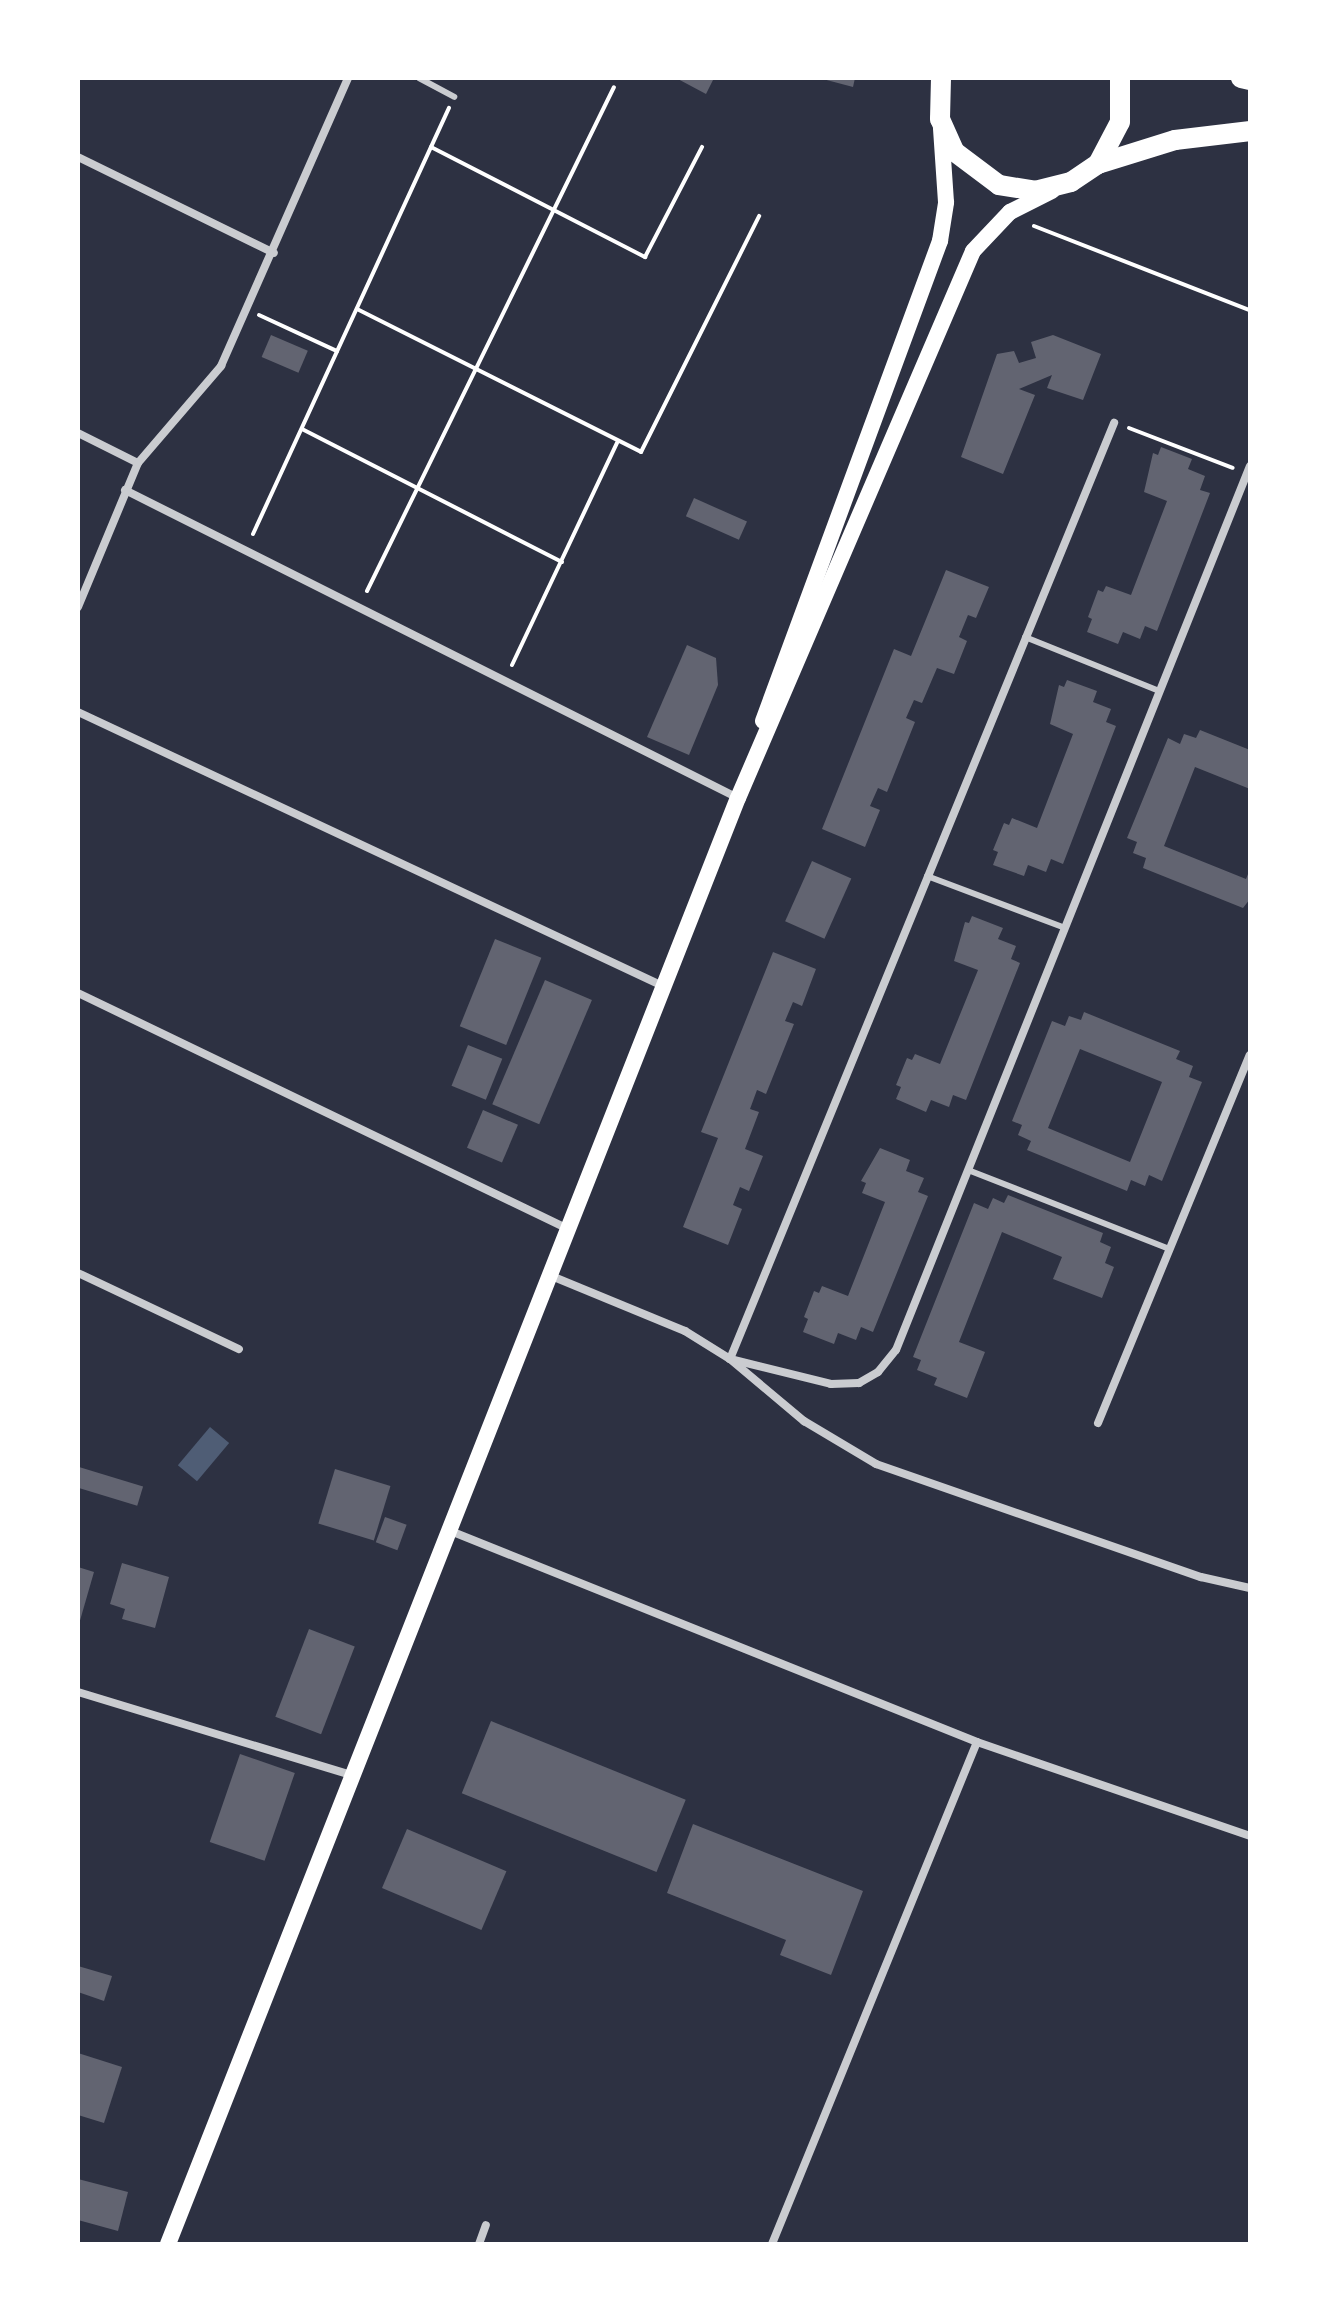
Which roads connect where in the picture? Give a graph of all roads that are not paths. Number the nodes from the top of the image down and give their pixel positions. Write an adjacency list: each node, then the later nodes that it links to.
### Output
1 (348, 78): 13 (street)
2 (419, 78): 7 (lane)
3 (941, 78): 8 (main road)
4 (1120, 78): 11 (main road)
5 (1241, 78): 6 (main road)
6 (1250, 80)
7 (454, 97)
8 (938, 101): 12 (main road); 23 (main road)
9 (1250, 131): 11 (main road)
10 (78, 157): 13 (street)
11 (1098, 164): 12 (main road)
12 (1071, 182): 23 (main road)
13 (274, 253): 16 (street)
14 (1114, 423): 20 (street)
15 (78, 433): 16 (street)
16 (138, 463): 18 (street)
17 (1248, 470): 21 (street)
18 (125, 490): 19 (street); 23 (street)
19 (78, 607)
20 (1025, 637): 21 (lane); 24 (street)
21 (1159, 691): 25 (street)
22 (78, 712): 26 (street)
23 (738, 798): 26 (main road)
24 (927, 876): 25 (lane); 35 (street)
25 (1065, 928): 29 (street)
26 (663, 986): 30 (main road)
27 (78, 993): 30 (street)
28 (1250, 1055): 31 (street)
29 (968, 1170): 31 (lane); 35 (street)
30 (566, 1228): 33 (main road)
31 (1170, 1249): 36 (street)
32 (78, 1273): 34 (street)
33 (548, 1275): 35 (street); 37 (main road)
34 (239, 1349)
35 (730, 1359): 38 (street)
36 (1098, 1423)
37 (448, 1530): 40 (street); 41 (main road)
38 (1250, 1588)
39 (78, 1692): 41 (street)
40 (977, 1742): 42 (street); 46 (street)
41 (352, 1775): 44 (main road)
42 (1250, 1836)
43 (486, 2225): 45 (street)
44 (168, 2244)
45 (479, 2244)
46 (772, 2244)

